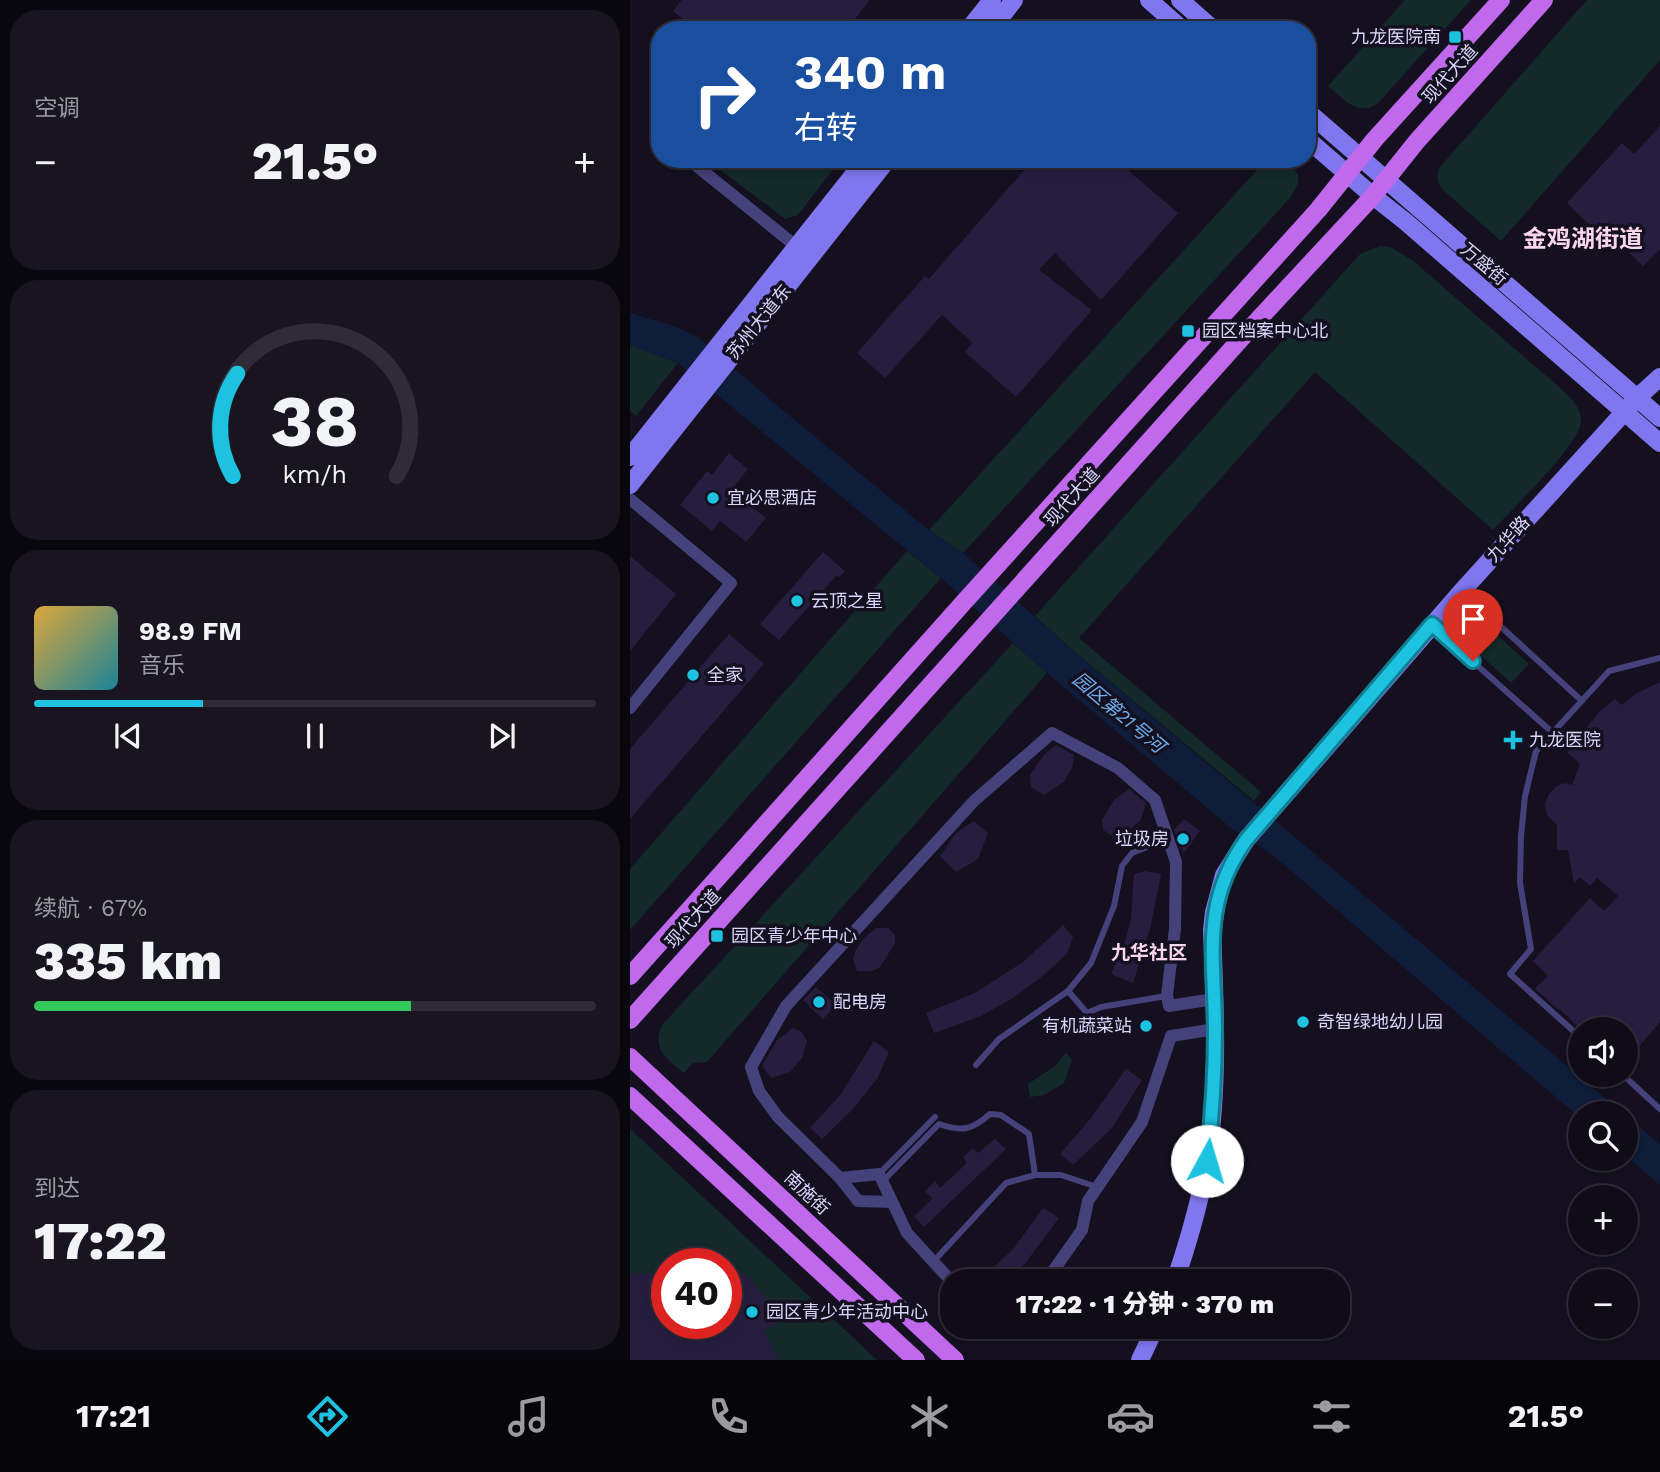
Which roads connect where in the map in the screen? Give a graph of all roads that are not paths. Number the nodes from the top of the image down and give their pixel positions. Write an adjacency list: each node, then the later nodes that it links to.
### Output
1 (992, 0): 7 (main road)
2 (1014, 0): 8 (main road)
3 (1149, 0): 9 (main road)
4 (1180, 0): 10 (main road)
5 (1501, 0): 13 (main road, 现代大道)
6 (1544, 0): 18 (main road, 现代大道)
7 (975, 21)
8 (997, 21)
9 (1173, 21)
10 (1204, 21)
11 (1316, 119): 13 (main road, 万盛街)
12 (1316, 147): 17 (main road, 万盛街)
13 (1360, 156): 17 (main road, 现代大道); 18 (main road, 万盛街)
14 (699, 168): 20 (street)
15 (860, 168): 20 (main road, 苏州大道东)
16 (880, 168): 20 (main road, 苏州大道东)
17 (1346, 174): 19 (main road, 万盛街); 37 (main road, 现代大道)
18 (1387, 179): 19 (main road, 现代大道); 23 (main road, 万盛街)
19 (1373, 196): 24 (main road, 万盛街); 41 (main road, 现代大道)
20 (803, 253): 22 (main road, 苏州大道东)
21 (1660, 377): 23 (main road, 九华路)
22 (697, 387): 27 (main road, 苏州大道东); 28 (main road, 苏州大道东)
23 (1637, 398): 24 (main road, 九华路); 25 (main road, 万盛街)
24 (1624, 411): 26 (main road, 万盛街); 30 (main road, 九华路)
25 (1660, 418)
26 (1660, 443)
27 (630, 457)
28 (630, 485)
29 (630, 499): 34 (street)
30 (1462, 591): 31 (main road, 九华路); 33 (lane)
31 (1432, 624): 35 (lane); 40 (main road, 九华路)
32 (1660, 658): 33 (lane)
33 (1582, 701): 35 (lane)
34 (630, 708)
35 (1552, 733): 42 (lane)
36 (1167, 839): 38 (lane); 39 (street); 51 (street)
37 (630, 976)
38 (1068, 991): 39 (lane); 45 (lane)
39 (1167, 996): 40 (street)
40 (1214, 999): 43 (main road, 九华路)
41 (630, 1020)
42 (1568, 1026)
43 (1215, 1029): 53 (street); 58 (main road, 九华路)
44 (630, 1057): 61 (main road, 南施街)
45 (976, 1065)
46 (1636, 1087): 48 (lane)
47 (630, 1096): 60 (main road)
48 (1660, 1109)
49 (934, 1118): 52 (lane)
50 (1035, 1175): 52 (lane); 53 (lane); 55 (lane)
51 (840, 1178): 52 (street); 54 (street)
52 (881, 1178): 54 (street)
53 (1097, 1187): 57 (street)
54 (892, 1202): 55 (street)
55 (933, 1262): 56 (street)
56 (940, 1269)
57 (1054, 1269)
58 (1179, 1269)
59 (1150, 1339): 62 (main road)
60 (916, 1360)
61 (955, 1360)
62 (1140, 1360)

